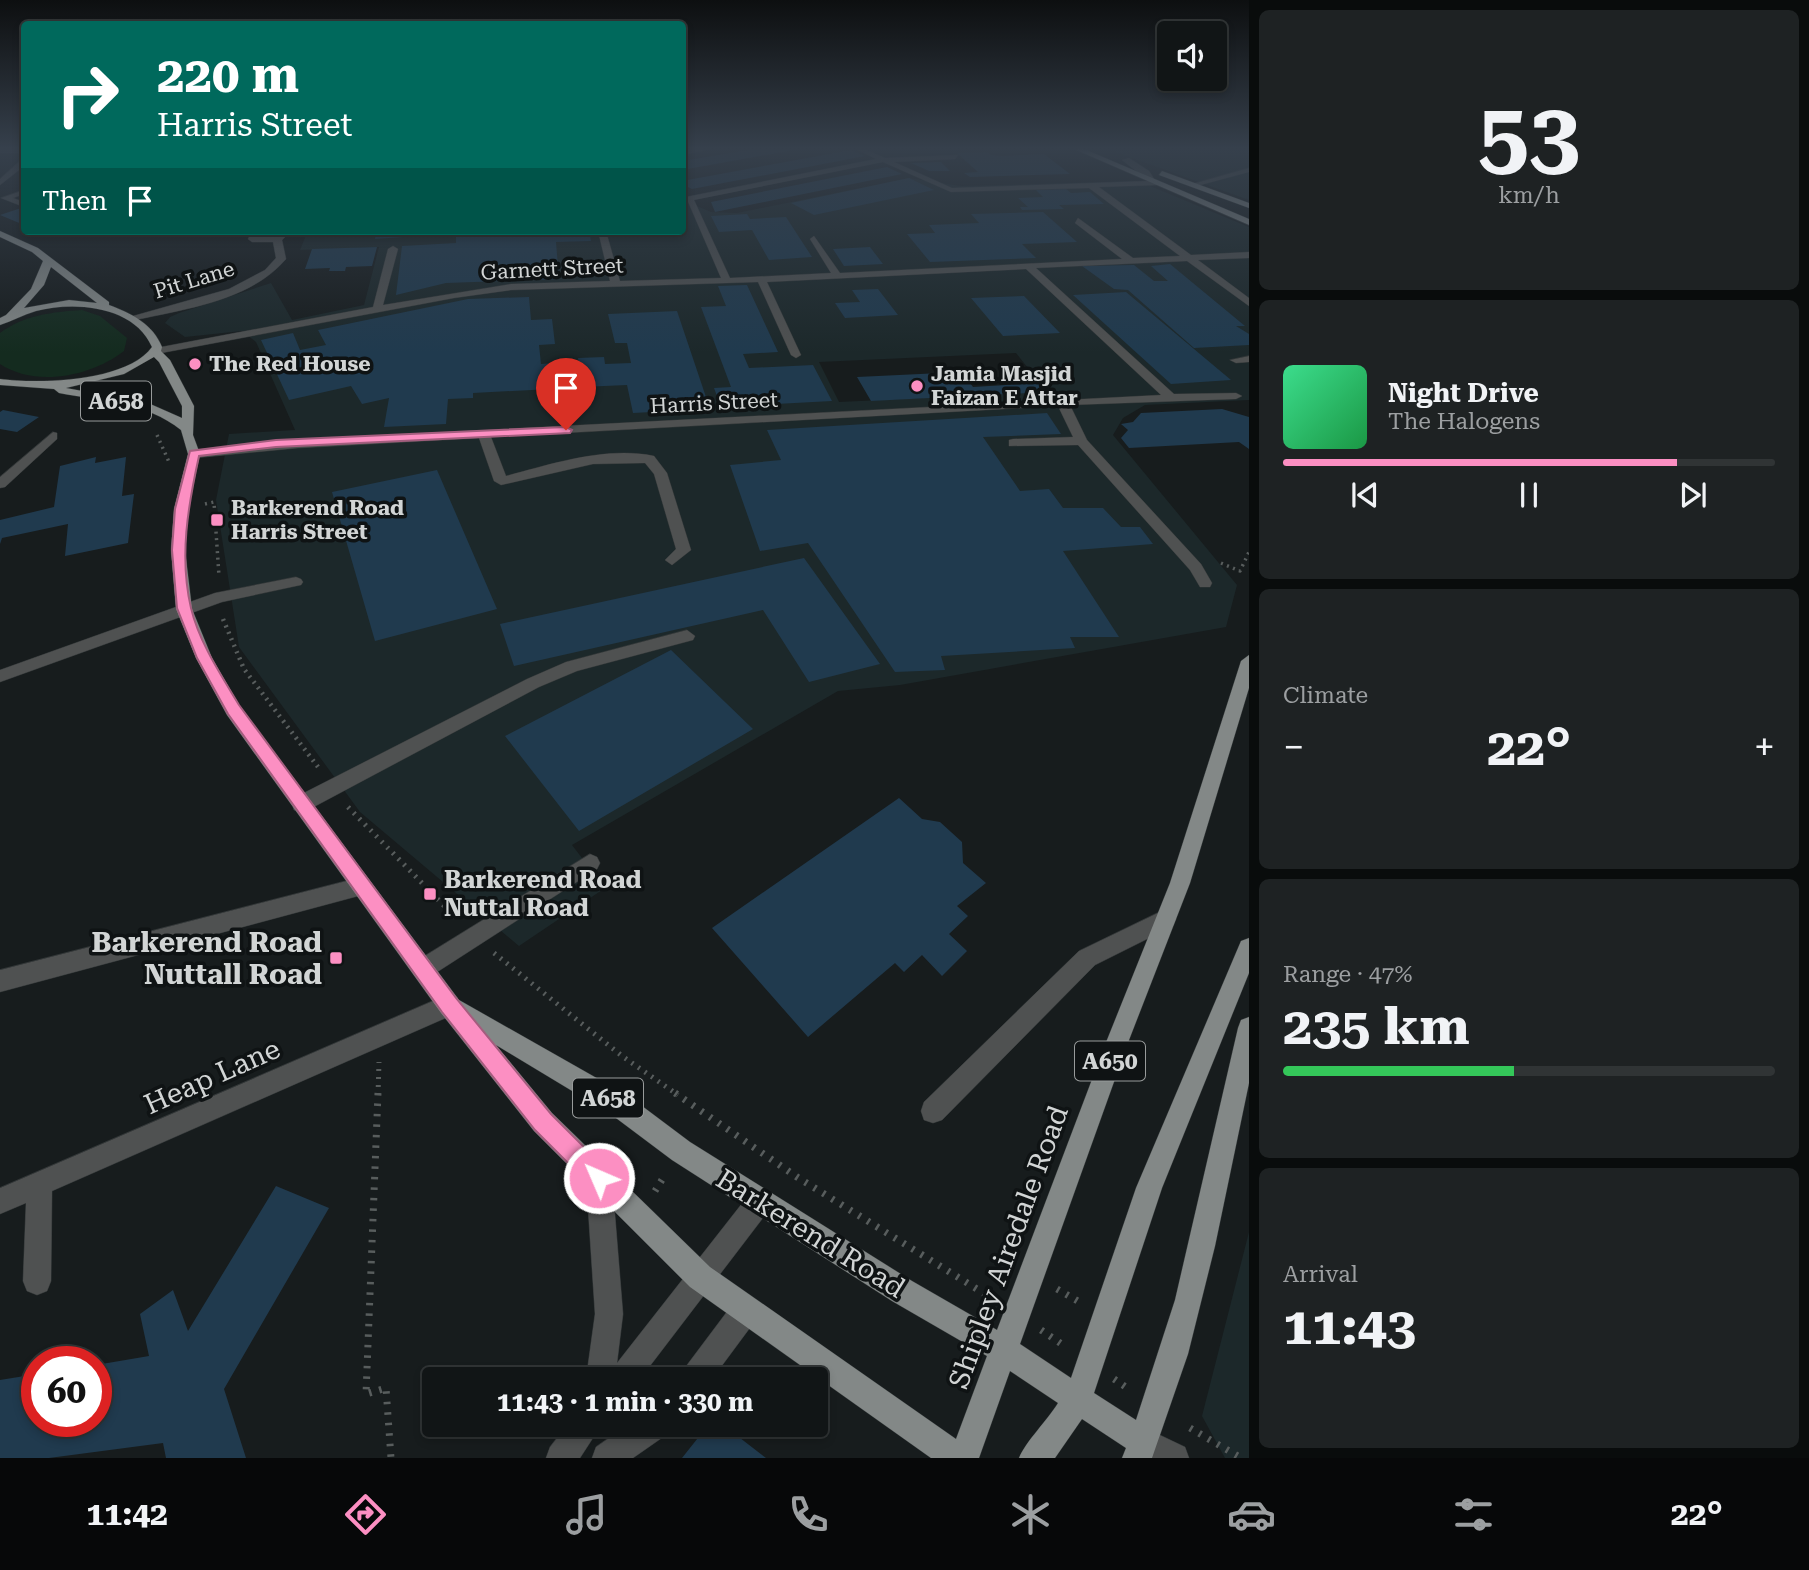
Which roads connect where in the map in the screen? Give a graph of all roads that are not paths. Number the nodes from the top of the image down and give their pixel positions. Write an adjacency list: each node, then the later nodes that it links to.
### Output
1 (696, 217): 16 (street)
2 (1135, 217): 10 (street)
3 (1078, 221): 12 (street)
4 (0, 234): 11 (main road)
5 (602, 235): 17 (street)
6 (252, 239): 21 (street, Pit Lane)
7 (814, 239): 14 (street)
8 (393, 249): 20 (street)
9 (1249, 255): 10 (street, Garnett Street)
10 (1192, 258): 12 (street, Garnett Street); 18 (street)
11 (48, 261): 19 (main road); 22 (main road)
12 (1131, 261): 13 (street, Garnett Street)
13 (1028, 266): 14 (street, Garnett Street); 29 (street)
14 (837, 275): 15 (street, Garnett Street)
15 (761, 279): 16 (street, Garnett Street); 24 (street)
16 (727, 281): 17 (street, Garnett Street)
17 (616, 284): 20 (street, Garnett Street)
18 (1249, 303)
19 (111, 308): 21 (main road, Barkerend Road); 22 (main road)
20 (377, 310): 23 (street, Garnett Street)
21 (131, 318): 23 (main road, Barkerend Road)
22 (3, 321)
23 (156, 352): 28 (main road); 32 (main road, Barkerend Road / A658)
24 (796, 355)
25 (1249, 359): 26 (street)
26 (1236, 360)
27 (0, 382): 28 (main road)
28 (39, 386): 32 (main road, A658)
29 (1171, 398): 30 (street, Harris Street); 31 (street, Harris Street)
30 (1245, 399)
31 (1062, 402): 33 (street, Harris Street); 35 (street)
32 (188, 429): 37 (main road, Barkerend Road / A658)
33 (484, 435): 37 (street, Harris Street); 39 (street)
34 (53, 436): 38 (street)
35 (1081, 441): 36 (street); 41 (street)
36 (1013, 443)
37 (194, 454): 42 (main road, Barkerend Road / A658)
38 (0, 484)
39 (672, 560)
40 (296, 582): 42 (street)
41 (1205, 583)
42 (184, 608): 45 (street); 46 (main road, Barkerend Road / A658)
43 (687, 636): 46 (street)
44 (1249, 661): 49 (main road, Shipley Airedale Road / A650)
45 (0, 676)
46 (301, 804): 48 (main road, Barkerend Road / A658)
47 (590, 863): 51 (street)
48 (362, 886): 51 (main road, Barkerend Road / A658); 52 (street)
49 (1166, 919): 55 (street); 63 (main road, Shipley Airedale Road / A650)
50 (1249, 948): 67 (main road)
51 (423, 969): 53 (main road, Barkerend Road / A658)
52 (0, 981)
53 (449, 1005): 56 (main road, Barkerend Road / A658); 57 (street, Heap Lane); 59 (main road, Barkerend Road / A658)
54 (1249, 1028): 71 (main road)
55 (933, 1111)
56 (599, 1178): 60 (main road, Barkerend Road / A658); 64 (street)
57 (39, 1184): 58 (street, Heap Lane); 61 (street)
58 (0, 1201)
59 (760, 1201): 60 (street); 63 (main road, Barkerend Road / A658)
60 (700, 1277): 62 (main road, Barkerend Road / A658); 65 (street)
61 (37, 1281)
62 (745, 1311): 66 (street); 75 (main road, Barkerend Road / A658)
63 (1002, 1349): 67 (main road, Barkerend Road / A658); 76 (main road, Shipley Airedale Road / A650)
64 (602, 1367)
65 (631, 1367)
66 (703, 1367)
67 (1077, 1398): 71 (main road, Barkerend Road / A658); 77 (main road)
68 (566, 1437): 72 (street)
69 (577, 1437): 73 (street)
70 (637, 1437): 74 (street)
71 (1140, 1450): 78 (street, Barkerend Road)
72 (552, 1458)
73 (561, 1458)
74 (607, 1458)
75 (957, 1458)
76 (964, 1458)
77 (1034, 1458)
78 (1174, 1458)

